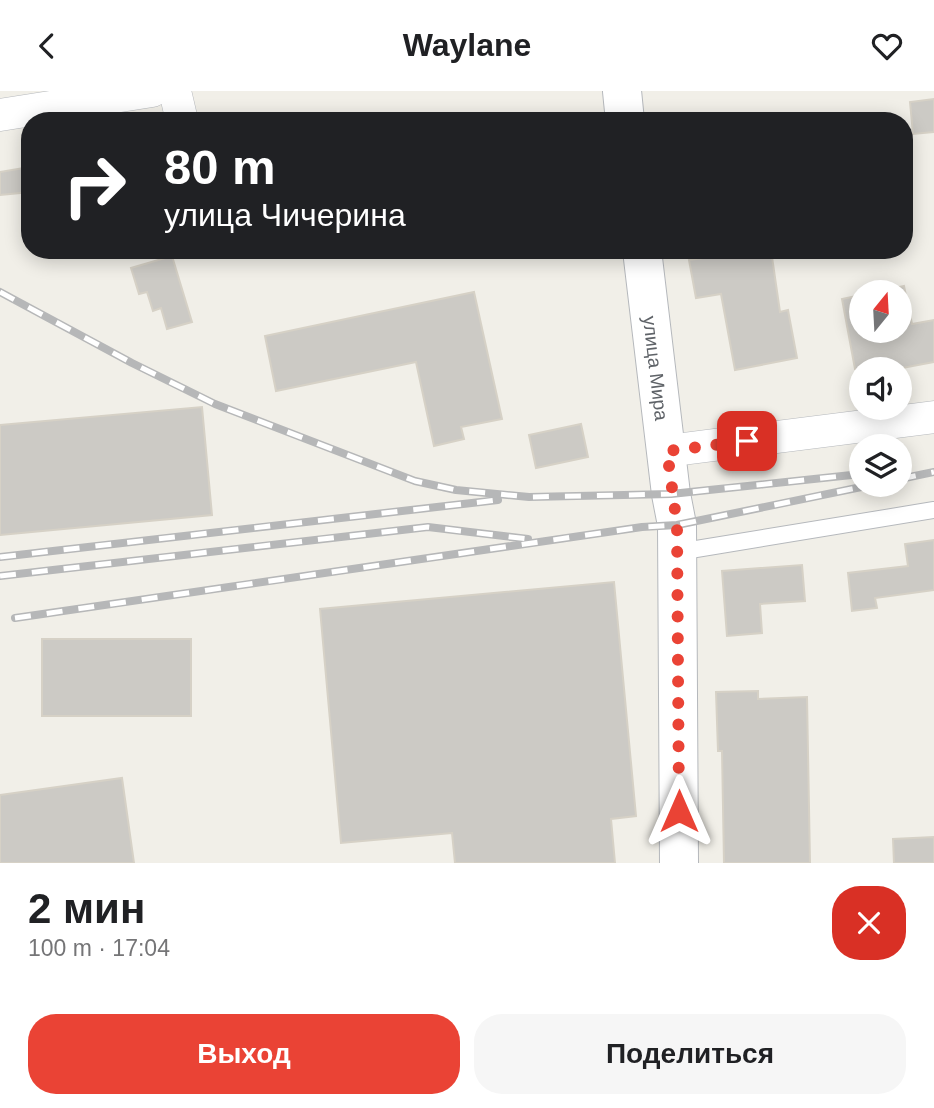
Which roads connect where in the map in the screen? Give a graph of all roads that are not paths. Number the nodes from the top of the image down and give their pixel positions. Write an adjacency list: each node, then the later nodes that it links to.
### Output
1 (152, 91): 6 (street)
2 (176, 91): 4 (street)
3 (622, 91): 5 (street)
4 (180, 112)
5 (624, 112)
6 (0, 115)
7 (643, 259): 9 (street, улица Мира)
8 (934, 417): 9 (street)
9 (667, 451): 11 (street, улица Мира)
10 (934, 510): 11 (lane)
11 (678, 552): 12 (street, улица Мира)
12 (679, 863)

